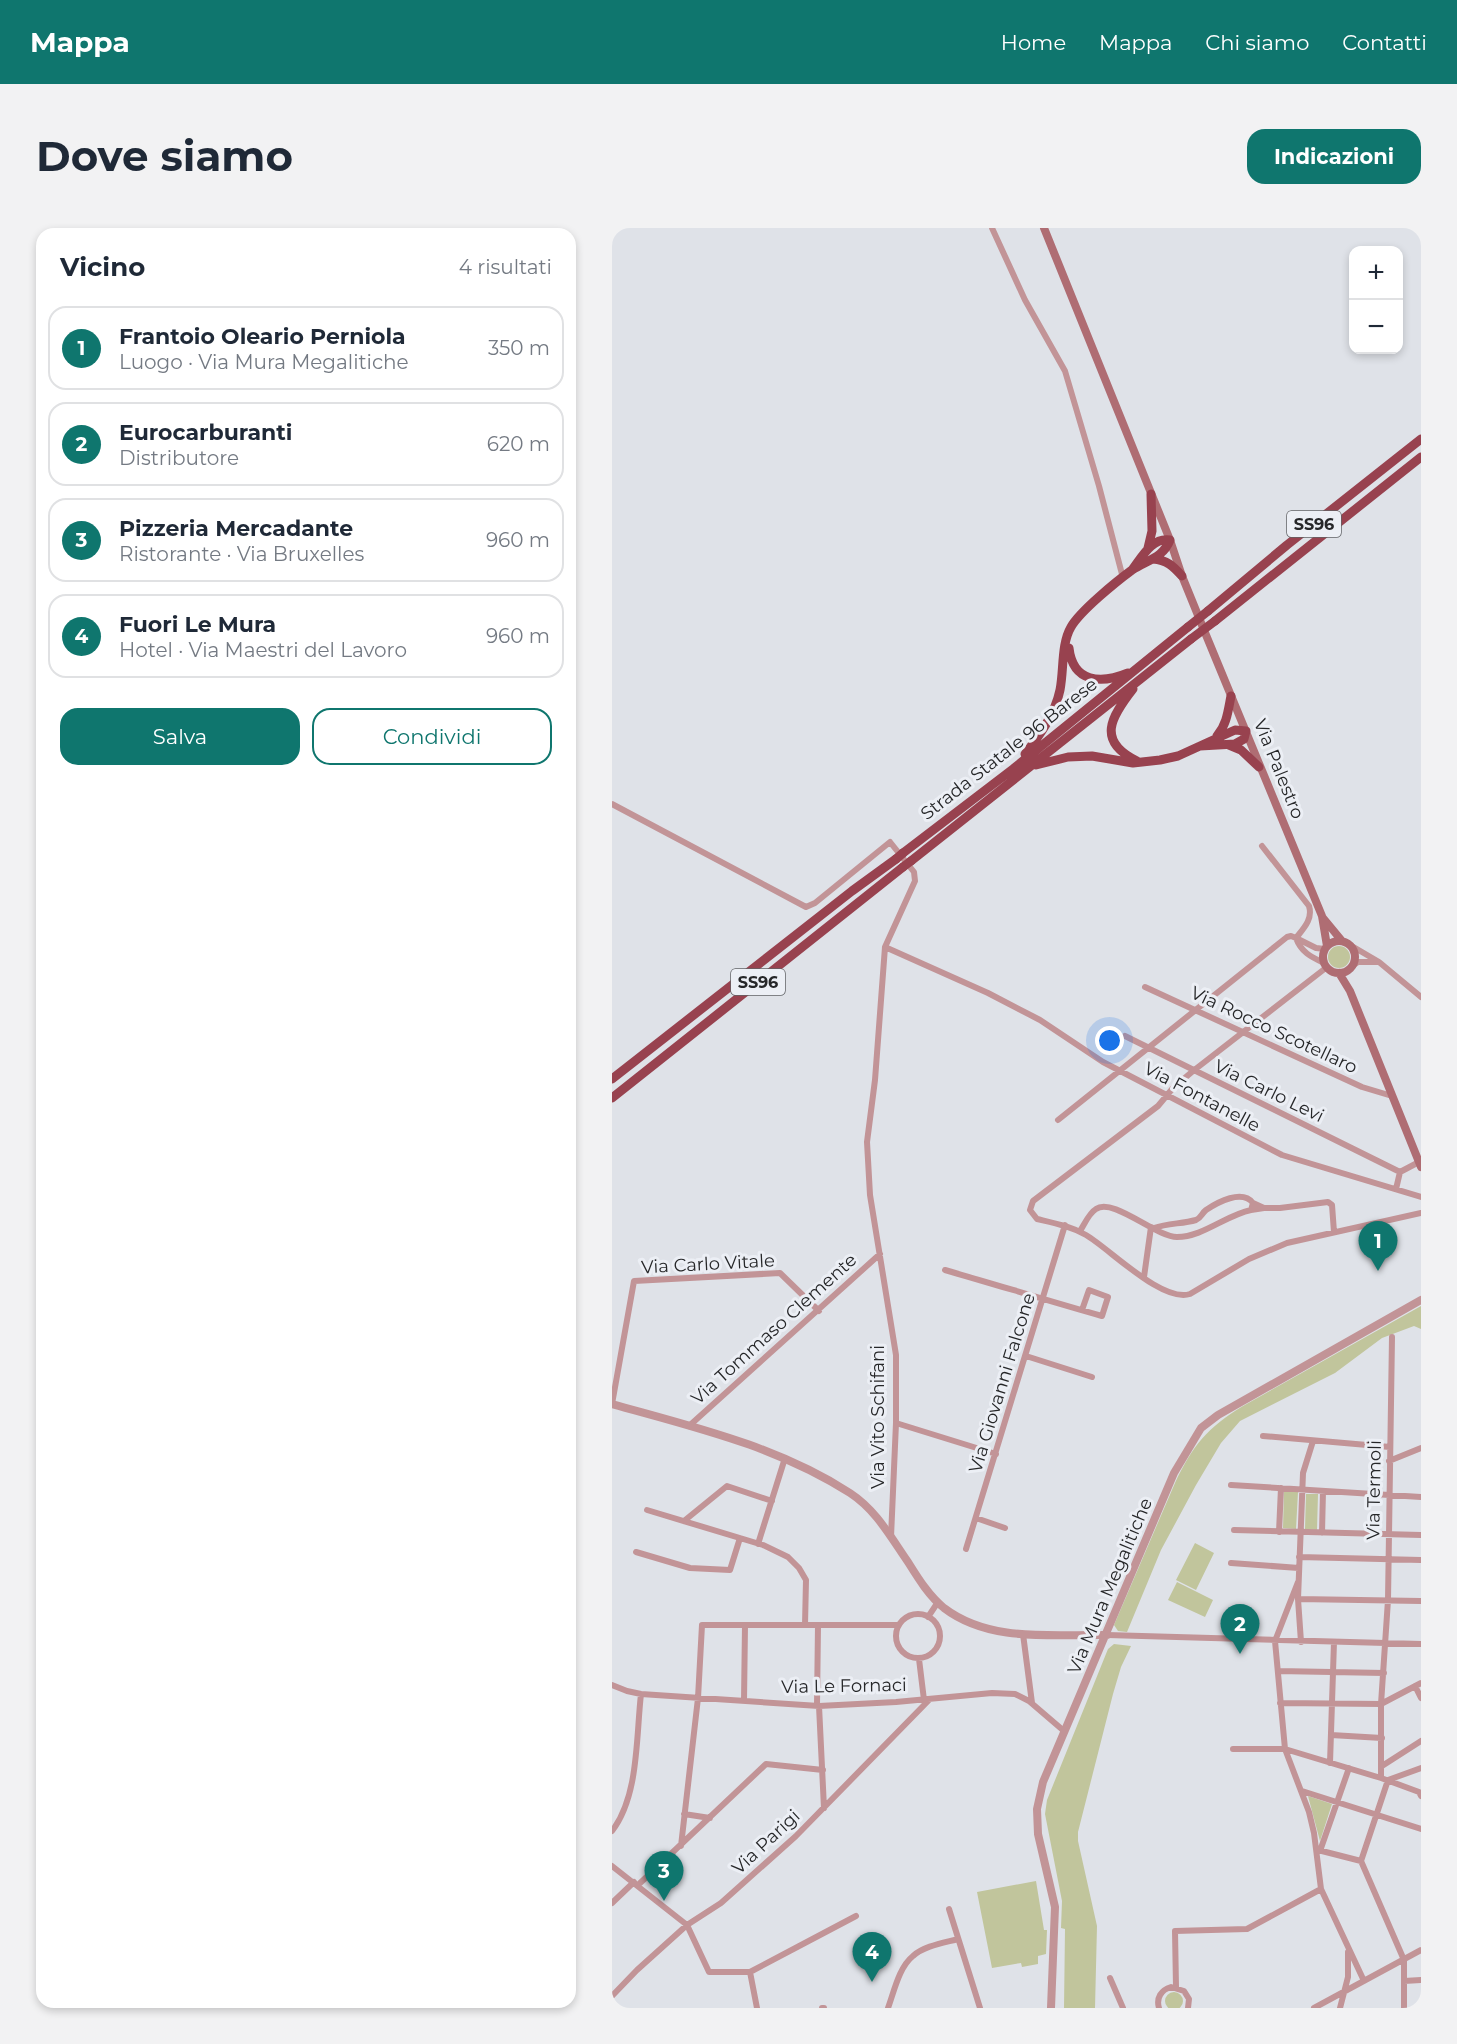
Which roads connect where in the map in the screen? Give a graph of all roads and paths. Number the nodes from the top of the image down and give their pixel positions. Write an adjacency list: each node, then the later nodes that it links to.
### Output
1 (994, 228): 11 (street)
2 (1044, 228): 5 (main road, Via Palestro)
3 (1421, 439): 13 (highway, Strada Statale 96 Barese / SS96, bridge)
4 (1421, 457): 13 (highway, Strada Statale 96 Barese / SS96, bridge)
5 (1151, 495): 6 (main road, Via Palestro); 7 (highway)
6 (1170, 540): 7 (highway); 8 (highway); 10 (main road, Via Palestro)
7 (1147, 550): 9 (highway)
8 (1153, 559): 9 (highway); 10 (highway)
9 (1132, 570): 11 (highway)
10 (1182, 576): 14 (main road, Via Palestro)
11 (1123, 578): 12 (highway)
12 (1067, 636): 13 (highway); 22 (highway)
13 (1140, 673): 19 (highway); 20 (highway, Strada Statale 96 Barese / SS96); 22 (highway, Strada Statale 96 Barese / SS96)
14 (1231, 696): 15 (main road, Via Palestro); 16 (highway)
15 (1246, 731): 16 (highway); 17 (highway); 21 (main road, Via Palestro)
16 (1215, 739): 18 (highway)
17 (1226, 744): 18 (highway); 21 (highway)
18 (1200, 746): 19 (highway)
19 (1142, 763): 20 (highway)
20 (1030, 766): 46 (highway, Strada Statale 96 Barese / SS96)
21 (1259, 767): 25 (main road, Via Palestro)
22 (1013, 769): 43 (highway, Strada Statale 96 Barese / SS96)
23 (612, 804): 28 (street, Via Vito Schifani)
24 (1262, 846): 26 (street)
25 (1322, 916): 27 (main road, Via Palestro); 29 (main road, Via Palestro)
26 (1296, 938): 29 (street); 31 (street); 37 (street)
27 (1346, 943): 29 (main road); 30 (street, Via Palestro); 32 (main road)
28 (885, 947): 41 (street, Via Fontanelle); 58 (street, Via Vito Schifani)
29 (1326, 948): 31 (main road)
30 (1379, 962): 32 (street); 36 (street, Via Palestro)
31 (1325, 965): 33 (main road); 38 (street)
32 (1351, 967): 33 (main road); 35 (main road)
33 (1339, 973): 35 (main road)
34 (1145, 987): 37 (street, Via Rocco Scotellaro)
35 (1350, 991): 45 (main road)
36 (1421, 997)
37 (1194, 1010): 38 (street, Via Rocco Scotellaro); 40 (street)
38 (1242, 1033): 42 (street); 45 (street, Via Rocco Scotellaro)
39 (1125, 1036): 40 (street, Via Carlo Levi)
40 (1150, 1048): 41 (street); 42 (street, Via Carlo Levi)
41 (1121, 1071): 44 (street, Via Fontanelle); 47 (street)
42 (1193, 1071): 44 (street); 49 (street, Via Carlo Levi)
43 (612, 1079)
44 (1166, 1095): 50 (street, Via Fontanelle); 54 (street)
45 (1392, 1096): 48 (main road)
46 (612, 1098)
47 (1058, 1120)
48 (1420, 1165): 49 (street)
49 (1400, 1172): 50 (street)
50 (1396, 1189): 51 (street, Via Fontanelle)
51 (1421, 1197)
52 (1252, 1206): 55 (street); 55 (street); 57 (street)
53 (1421, 1213): 57 (street)
54 (1065, 1226): 56 (street); 61 (street, Via Giovanni Falcone)
55 (1152, 1227): 56 (street); 60 (street)
56 (1080, 1232): 60 (street)
57 (1334, 1232): 60 (street)
58 (880, 1254): 64 (street, Via Tommaso Clemente); 69 (street, Via Vito Schifani)
59 (945, 1270): 61 (street)
60 (1144, 1277)
61 (1043, 1299): 63 (street); 66 (street, Via Giovanni Falcone)
62 (1421, 1300): 116 (street, Via Mura Megalitiche)
63 (1082, 1310): 63 (street)
64 (819, 1311): 68 (street, Via Carlo Vitale); 70 (street, Via Tommaso Clemente)
65 (1392, 1337): 73 (street, Via Termoli)
66 (1026, 1356): 67 (street); 75 (street, Via Giovanni Falcone)
67 (1092, 1377)
68 (612, 1404): 70 (street)
69 (896, 1423): 75 (street); 95 (street, Via Vito Schifani)
70 (689, 1426): 76 (street)
71 (1263, 1436): 72 (street)
72 (1313, 1441): 73 (street); 80 (street)
73 (1390, 1447): 77 (street, Via Termoli)
74 (1421, 1448): 77 (street)
75 (996, 1454): 86 (street, Via Giovanni Falcone)
76 (785, 1458): 84 (street); 95 (street)
77 (1389, 1461): 82 (street, Via Termoli)
78 (1231, 1485): 79 (street)
79 (1281, 1488): 80 (street); 90 (street)
80 (1302, 1490): 81 (street); 91 (street)
81 (1323, 1491): 82 (street); 92 (street)
82 (1389, 1495): 83 (street); 93 (street, Via Termoli)
83 (1421, 1497)
84 (772, 1501): 87 (street); 97 (street)
85 (647, 1509): 87 (street)
86 (976, 1518): 88 (street); 98 (street, Via Giovanni Falcone)
87 (684, 1521): 96 (street)
88 (1005, 1528)
89 (1234, 1530): 90 (street)
90 (1279, 1532): 91 (street)
91 (1300, 1533): 92 (street); 100 (street)
92 (1322, 1533): 93 (street)
93 (1389, 1534): 94 (street); 101 (street, Via Termoli)
94 (1421, 1535)
95 (891, 1537): 109 (street)
96 (740, 1538): 97 (street); 99 (street)
97 (758, 1544): 112 (street)
98 (966, 1549)
99 (636, 1552)
100 (1299, 1557): 101 (street); 104 (street)
101 (1388, 1559): 102 (street); 107 (street, Via Termoli)
102 (1421, 1560)
103 (1231, 1563): 104 (street)
104 (1299, 1568): 105 (street)
105 (1298, 1582): 106 (street); 117 (street)
106 (1298, 1599): 107 (street); 118 (street)
107 (1388, 1600): 108 (street); 120 (street, Via Termoli)
108 (1421, 1601)
109 (938, 1602): 110 (street); 115 (street)
110 (928, 1617): 114 (street); 122 (street)
111 (745, 1625): 112 (street); 129 (street); 132 (street)
112 (805, 1625): 113 (street)
113 (818, 1625): 114 (street); 137 (street)
114 (898, 1625): 122 (street)
115 (1023, 1634): 116 (street); 133 (street)
116 (1107, 1635): 117 (street); 138 (street, Via Mura Megalitiche)
117 (1275, 1641): 118 (street); 123 (street)
118 (1301, 1642): 119 (street)
119 (1334, 1642): 120 (street); 124 (street)
120 (1385, 1644): 121 (street); 125 (street, Via Termoli)
121 (1421, 1644)
122 (919, 1659): 131 (street)
123 (1278, 1671): 124 (street); 134 (street)
124 (1333, 1673): 125 (street); 135 (street)
125 (1384, 1673): 136 (street, Via Termoli)
126 (1418, 1684): 130 (street); 136 (street)
127 (612, 1685): 128 (street, Via Le Fornaci)
128 (641, 1694): 129 (street, Via Le Fornaci); 158 (street)
129 (698, 1698): 132 (street, Via Le Fornaci); 154 (street)
130 (1421, 1698)
131 (927, 1699): 133 (street, Via Le Fornaci); 137 (street, Via Le Fornaci); 153 (street, Via Parigi)
132 (744, 1701): 137 (street, Via Le Fornaci)
133 (1032, 1703): 138 (street, Via Le Fornaci)
134 (1280, 1703): 135 (street); 143 (street)
135 (1332, 1703): 136 (street); 139 (street)
136 (1382, 1704): 140 (street, Via Termoli)
137 (818, 1706): 148 (street)
138 (1064, 1731): 184 (street, Via Mura Megalitiche)
139 (1331, 1735): 140 (street); 144 (street)
140 (1382, 1738): 145 (street, Via Termoli)
141 (1421, 1741): 145 (street)
142 (1233, 1749): 143 (street)
143 (1285, 1749): 144 (street); 150 (street)
144 (1330, 1763): 146 (street)
145 (1382, 1766): 149 (street, Via Termoli)
146 (1349, 1768): 149 (street); 152 (street)
147 (1421, 1768): 149 (street)
148 (823, 1770): 153 (street); 156 (street)
149 (1384, 1779): 151 (street); 155 (street, Via Termoli)
150 (1302, 1791): 152 (street); 160 (street)
151 (1421, 1796)
152 (1336, 1802): 155 (street); 160 (street)
153 (824, 1808): 168 (street, Via Parigi)
154 (684, 1814): 156 (street); 159 (street)
155 (1377, 1815): 157 (street); 161 (street, Via Termoli)
156 (710, 1818): 159 (street)
157 (1421, 1829)
158 (612, 1831)
159 (681, 1846): 163 (street)
160 (1317, 1850): 161 (street); 164 (street)
161 (1361, 1862): 172 (street)
162 (612, 1866): 163 (street)
163 (636, 1884): 165 (street); 168 (street)
164 (1321, 1889): 170 (street); 178 (street)
165 (612, 1904)
166 (949, 1909): 169 (street)
167 (856, 1916): 173 (street)
168 (687, 1925): 173 (street); 180 (street, Via Parigi)
169 (958, 1939): 182 (street); 183 (street)
170 (1346, 1942): 176 (street); 179 (street)
171 (1421, 1950): 172 (street)
172 (1404, 1960): 176 (street); 177 (street)
173 (750, 1972): 181 (street)
174 (1110, 1978): 185 (street)
175 (1421, 1980): 177 (street)
176 (1364, 1981): 179 (street)
177 (1404, 1981): 190 (street)
178 (1176, 1987): 186 (street); 187 (street)
179 (1345, 1991): 188 (street); 189 (street)
180 (612, 1996)
181 (757, 2008)
182 (888, 2008)
183 (980, 2008)
184 (1051, 2008)
185 (1123, 2008)
186 (1159, 2008)
187 (1188, 2008)
188 (1314, 2008)
189 (1340, 2008)
190 (1404, 2008)

